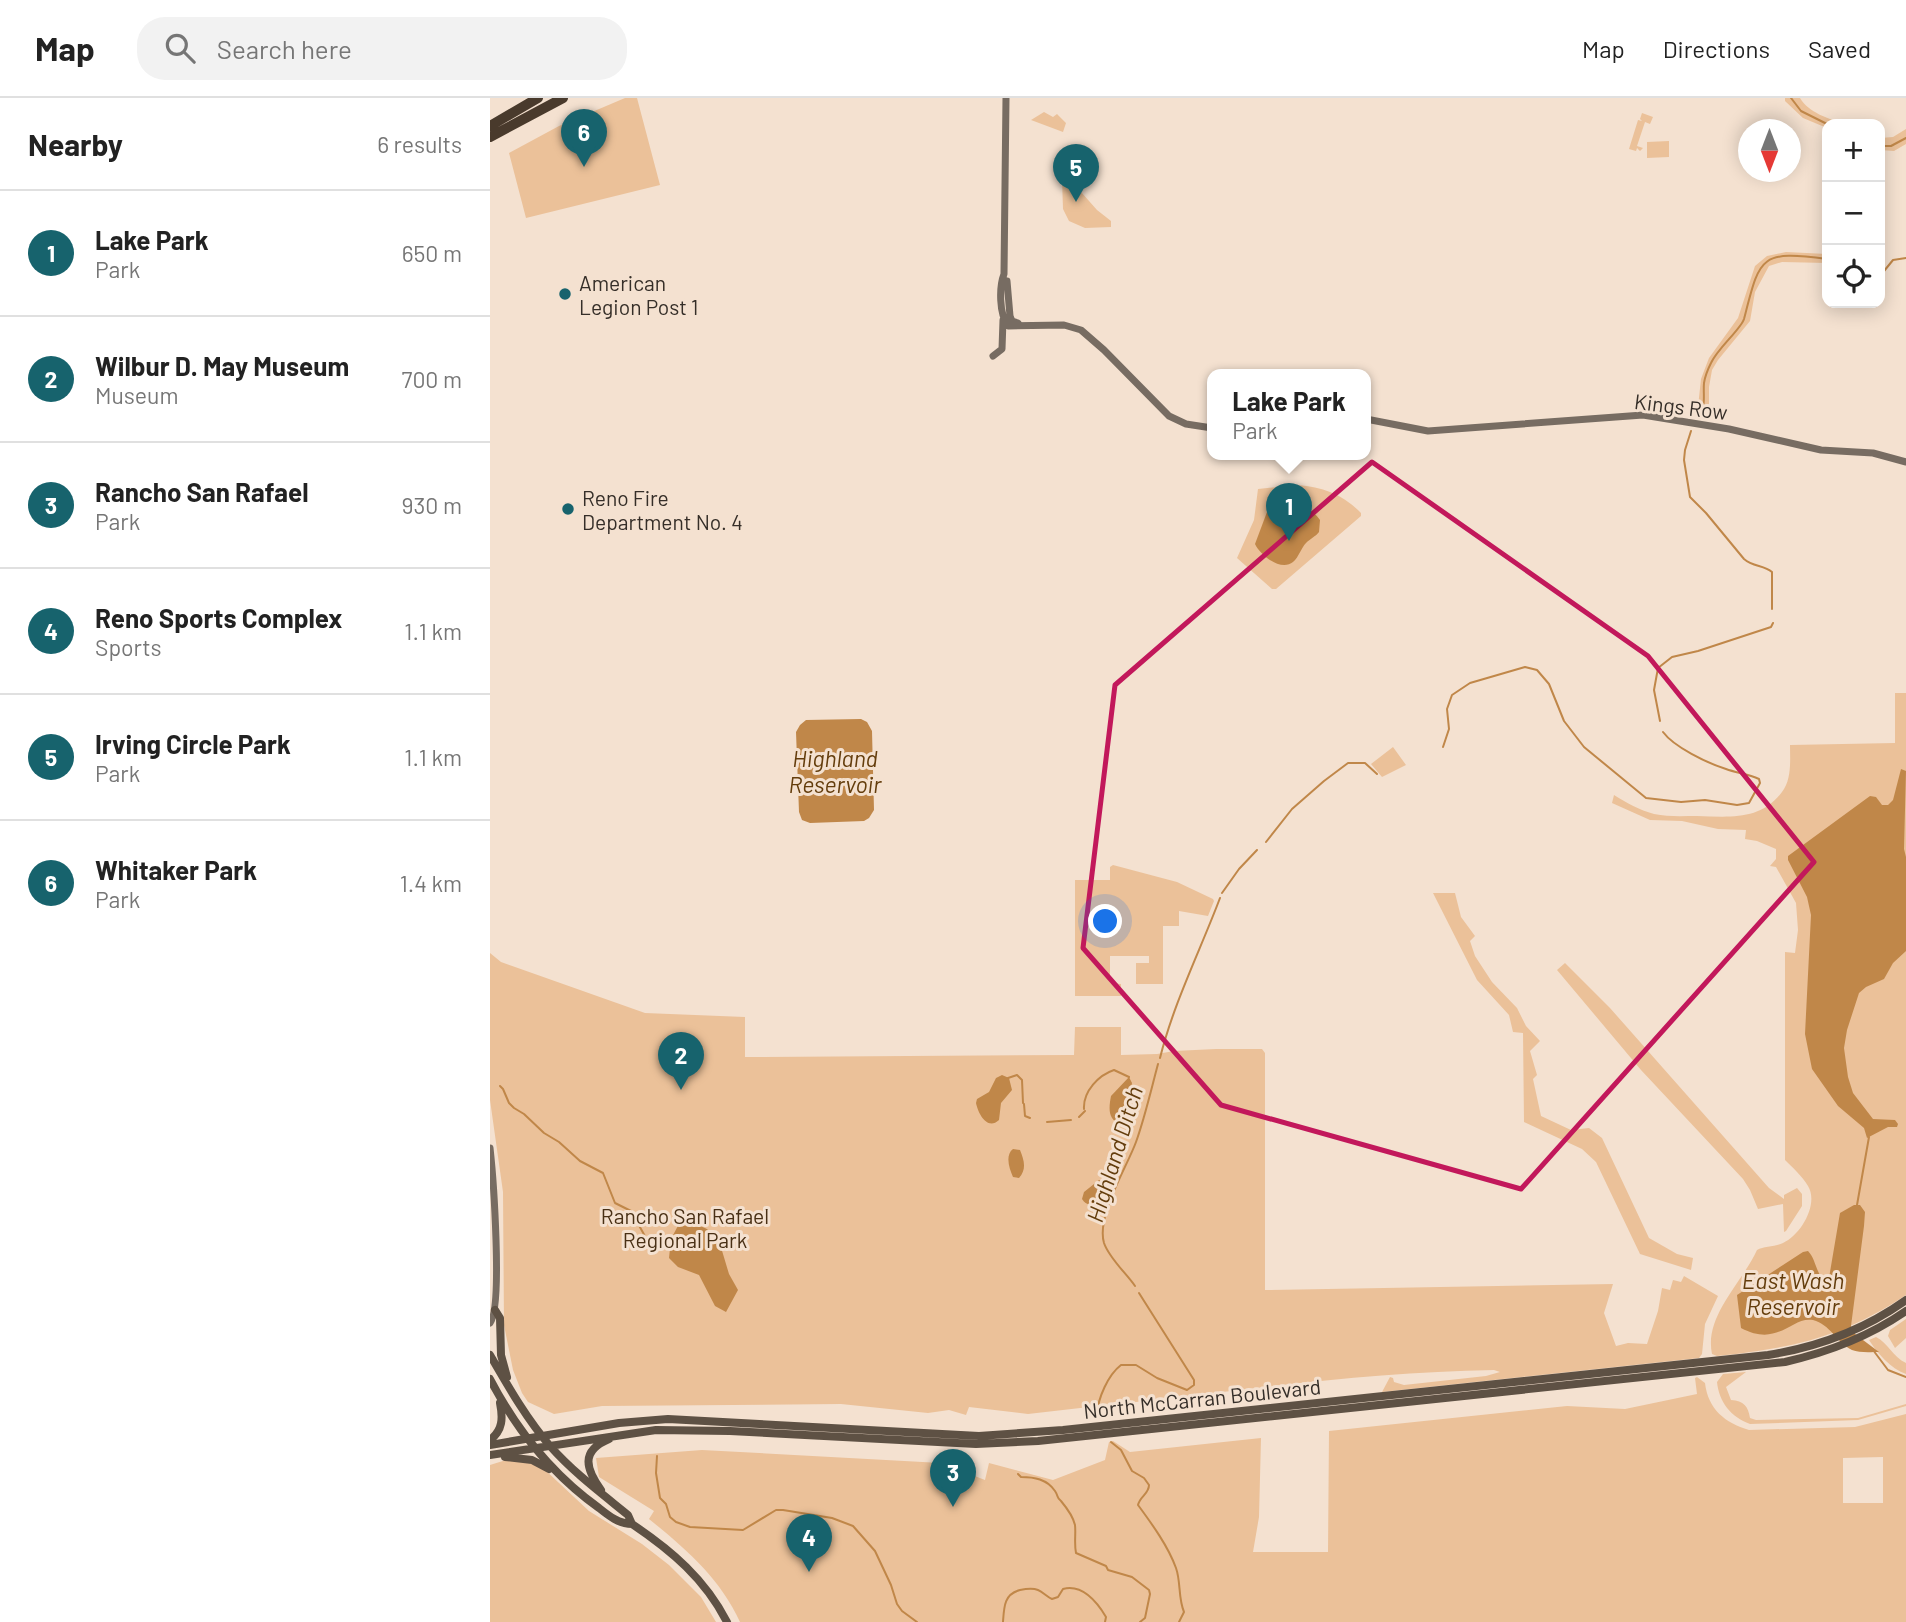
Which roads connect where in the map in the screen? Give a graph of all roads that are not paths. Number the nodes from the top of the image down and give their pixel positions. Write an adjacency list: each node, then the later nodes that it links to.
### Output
1 (538, 98): 4 (highway)
2 (563, 98): 5 (highway)
3 (1006, 98): 6 (main road)
4 (490, 126)
5 (490, 137)
6 (1006, 316): 7 (main road); 7 (main road); 8 (main road)
7 (1028, 325): 10 (main road)
8 (992, 356)
9 (1371, 420): 11 (main road, Kings Row)
10 (1207, 427)
11 (1906, 462)
12 (490, 1148): 14 (main road)
13 (1906, 1300): 17 (main road)
14 (495, 1310): 16 (main road); 20 (main road)
15 (1906, 1311): 17 (main road, North McCarran Boulevard)
16 (490, 1324)
17 (1877, 1324): 21 (main road, North McCarran Boulevard); 21 (main road, North McCarran Boulevard)
18 (490, 1355): 20 (main road)
19 (490, 1379): 22 (main road)
20 (511, 1390): 24 (main road)
21 (1453, 1393): 25 (main road, North McCarran Boulevard)
22 (498, 1394): 26 (main road); 27 (main road)
23 (631, 1432): 25 (main road, North McCarran Boulevard); 28 (main road, North McCarran Boulevard); 32 (main road)
24 (542, 1436): 25 (main road, North McCarran Boulevard); 26 (main road, North McCarran Boulevard); 28 (main road)
25 (922, 1437)
26 (527, 1438): 27 (main road, North McCarran Boulevard); 29 (main road)
27 (493, 1441)
28 (550, 1445): 29 (main road, North McCarran Boulevard); 32 (main road)
29 (535, 1447): 30 (main road, North McCarran Boulevard); 31 (main road)
30 (493, 1456): 31 (main road)
31 (563, 1478): 33 (main road)
32 (606, 1498): 33 (main road)
33 (632, 1524): 34 (main road)
34 (727, 1622)

